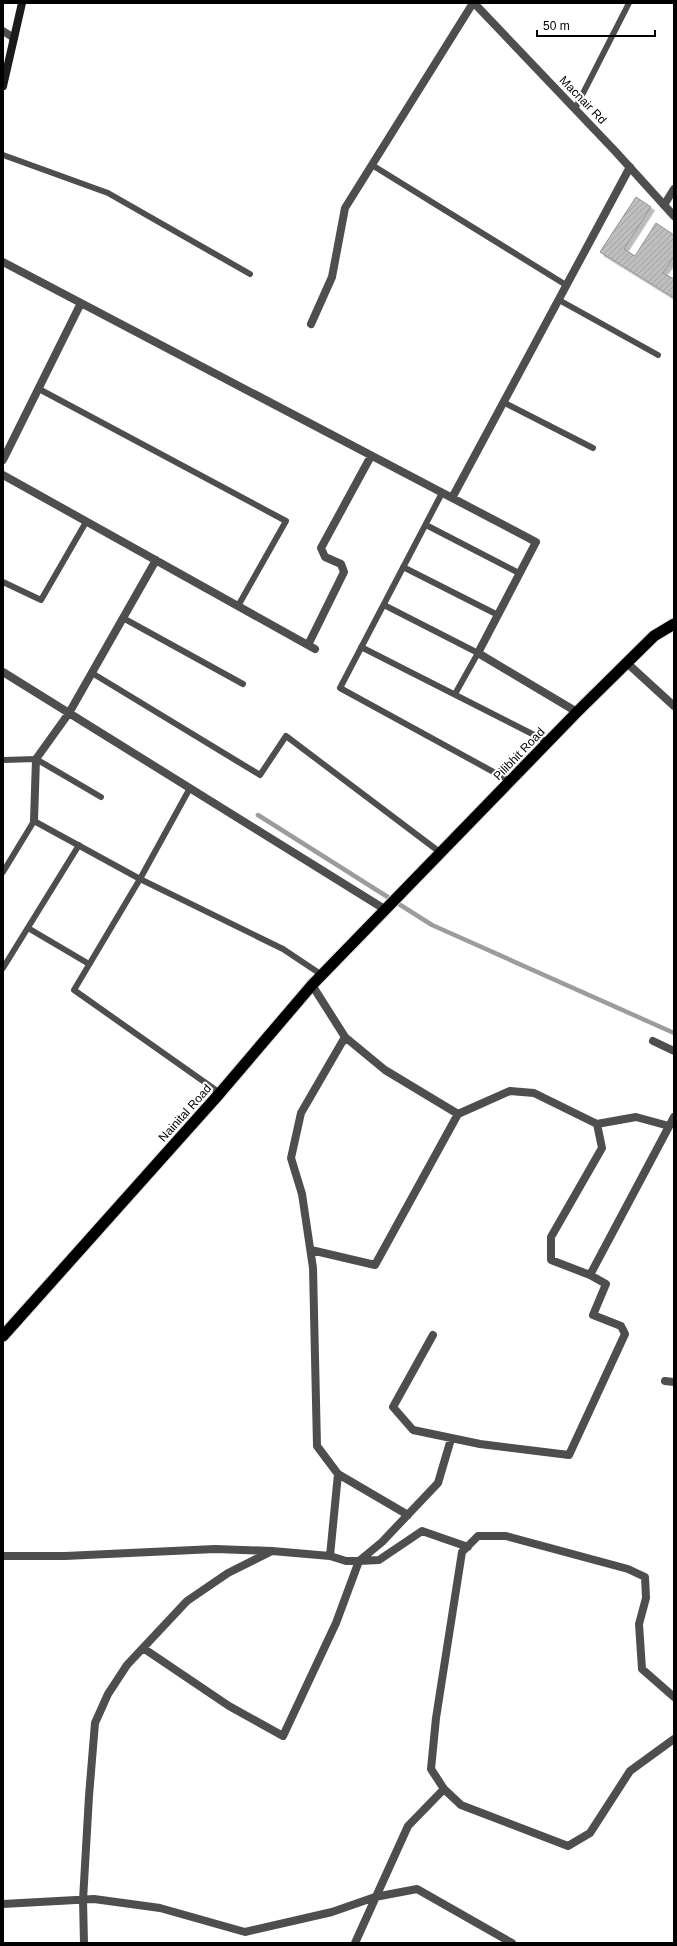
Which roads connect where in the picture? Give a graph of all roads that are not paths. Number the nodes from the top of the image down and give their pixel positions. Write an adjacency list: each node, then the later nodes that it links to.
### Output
1 (22, 3): 5 (main road)
2 (473, 3): 7 (street, Macnair Rd); 9 (street)
3 (629, 3): 7 (lane)
4 (3, 31): 5 (street)
5 (14, 38): 6 (main road)
6 (3, 86)
7 (576, 109): 10 (street, Macnair Rd)
8 (3, 155): 15 (lane)
9 (372, 165): 16 (lane); 19 (street)
10 (630, 167): 12 (street, Macnair Rd); 16 (street)
11 (674, 189): 12 (street)
12 (664, 205): 13 (street, Macnair Rd)
13 (674, 216)
14 (3, 262): 18 (street)
15 (250, 274)
16 (566, 285): 17 (street)
17 (559, 300): 20 (lane); 22 (street)
18 (81, 303): 21 (street); 24 (street)
19 (311, 324)
20 (658, 355)
21 (39, 389): 25 (street); 36 (lane)
22 (503, 402): 23 (lane); 28 (street)
23 (594, 448)
24 (371, 456): 27 (street); 36 (street)
25 (3, 460)
26 (3, 476): 29 (street)
27 (442, 493): 28 (street); 30 (lane)
28 (452, 498): 33 (street)
29 (86, 522): 31 (street); 34 (lane)
30 (426, 525): 32 (lane); 33 (lane)
31 (156, 560): 36 (street); 38 (street)
32 (403, 568): 35 (lane); 37 (lane)
33 (519, 573): 37 (street)
34 (4, 584)
35 (384, 605): 40 (lane); 41 (lane)
36 (238, 606)
37 (498, 615): 41 (street)
38 (123, 618): 44 (street); 45 (lane)
39 (674, 624): 42 (highway, Pilibhit Road)
40 (361, 647): 46 (lane); 53 (lane)
41 (478, 653): 46 (lane); 48 (street)
42 (626, 663): 47 (street); 48 (highway, Pilibhit Road)
43 (3, 672): 49 (street)
44 (92, 673): 49 (street); 58 (lane)
45 (243, 684)
46 (455, 694): 50 (lane)
47 (674, 706)
48 (577, 712): 50 (highway, Pilibhit Road)
49 (69, 713): 51 (street); 54 (street)
50 (548, 742): 53 (highway, Pilibhit Road)
51 (36, 759): 52 (lane); 55 (lane); 56 (street)
52 (3, 760)
53 (510, 781): 58 (highway, Pilibhit Road)
54 (190, 788): 60 (lane); 61 (street)
55 (101, 797)
56 (34, 821): 57 (lane); 59 (lane)
57 (79, 845): 60 (lane); 62 (lane)
58 (441, 853): 61 (highway, Pilibhit Road)
59 (3, 872)
60 (140, 879): 63 (lane); 65 (lane)
61 (387, 909): 65 (highway, Nainital Road)
62 (28, 928): 63 (lane); 64 (lane)
63 (90, 964): 70 (lane)
64 (3, 968)
65 (322, 975): 66 (highway, Nainital Road)
66 (312, 985): 67 (street); 70 (highway, Nainital Road)
67 (345, 1036): 71 (street); 75 (street)
68 (653, 1042): 69 (street)
69 (674, 1051)
70 (220, 1094): 78 (highway, Nainital Road)
71 (458, 1114): 73 (street); 75 (street)
72 (674, 1117): 74 (street)
73 (597, 1124): 74 (street); 76 (street)
74 (670, 1126): 76 (street)
75 (310, 1250): 82 (street)
76 (590, 1275): 81 (street)
77 (433, 1334): 81 (street)
78 (3, 1336)
79 (665, 1381): 80 (street)
80 (674, 1382)
81 (451, 1439): 83 (street)
82 (338, 1474): 83 (street); 87 (street)
83 (408, 1515): 88 (street)
84 (468, 1547): 88 (street); 90 (street); 92 (street)
85 (272, 1551): 86 (street); 87 (street); 89 (street)
86 (3, 1556)
87 (330, 1556): 88 (street)
88 (359, 1561): 89 (street)
89 (143, 1648): 94 (street)
90 (674, 1697)
91 (674, 1739): 92 (street)
92 (444, 1789): 93 (street)
93 (375, 1896): 94 (street); 97 (street); 98 (street)
94 (84, 1900): 95 (street); 96 (street)
95 (3, 1904)
96 (84, 1943)
97 (355, 1943)
98 (512, 1943)

